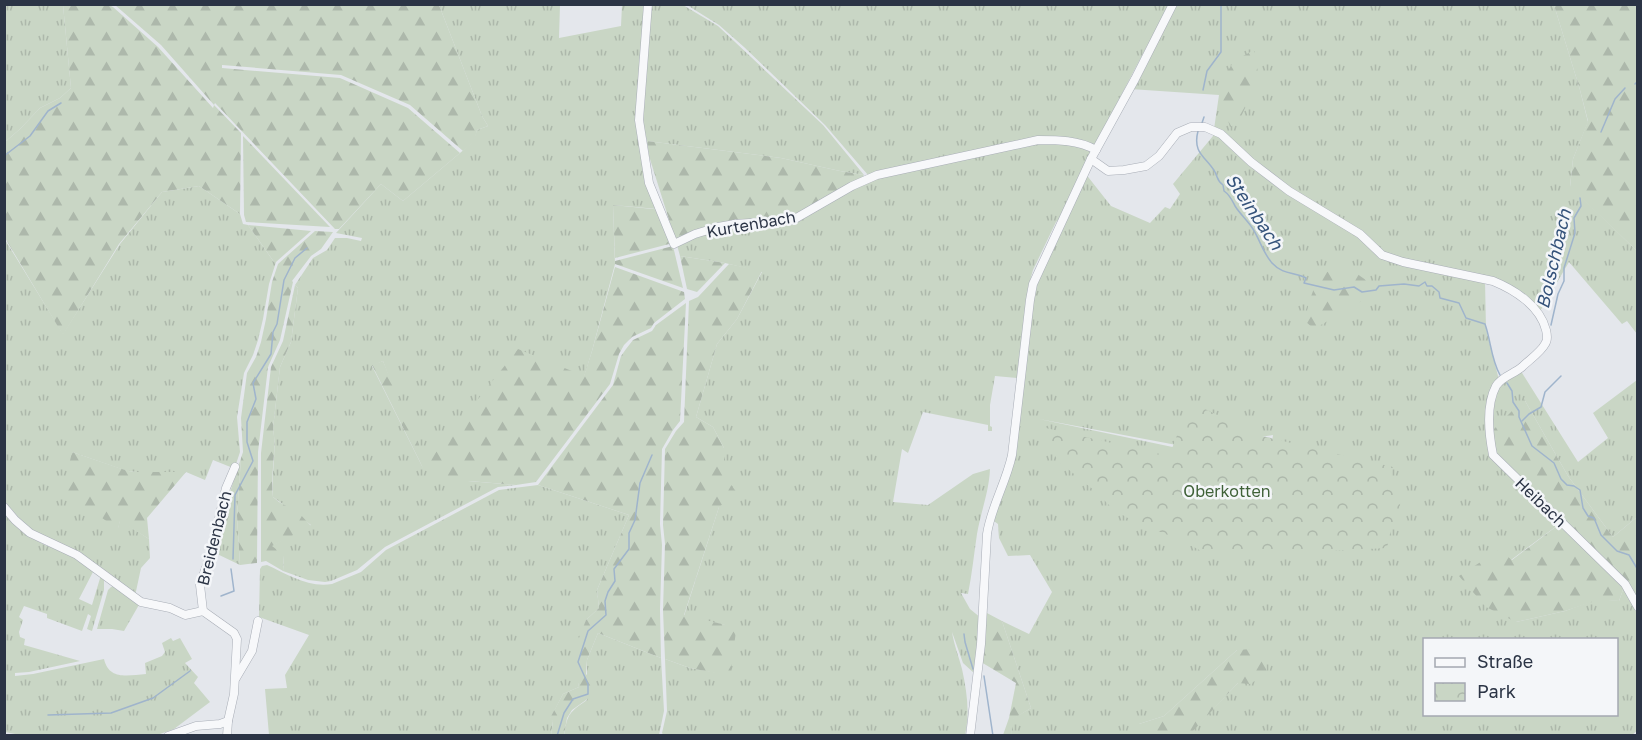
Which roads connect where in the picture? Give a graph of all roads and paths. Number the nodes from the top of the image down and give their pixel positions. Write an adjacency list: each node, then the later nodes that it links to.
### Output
1 (648, 4): 3 (street, Kurtenbach)
2 (1173, 4): 3 (street)
3 (1096, 150): 4 (street)
4 (1092, 159): 7 (street, Heibach); 14 (street)
5 (235, 466): 8 (street, Breidenbach)
6 (4, 507): 8 (street)
7 (1638, 607)
8 (203, 611): 10 (street)
9 (258, 621): 10 (street)
10 (235, 679): 11 (street)
11 (228, 721): 12 (street); 13 (street)
12 (168, 735)
13 (227, 735)
14 (970, 735)

